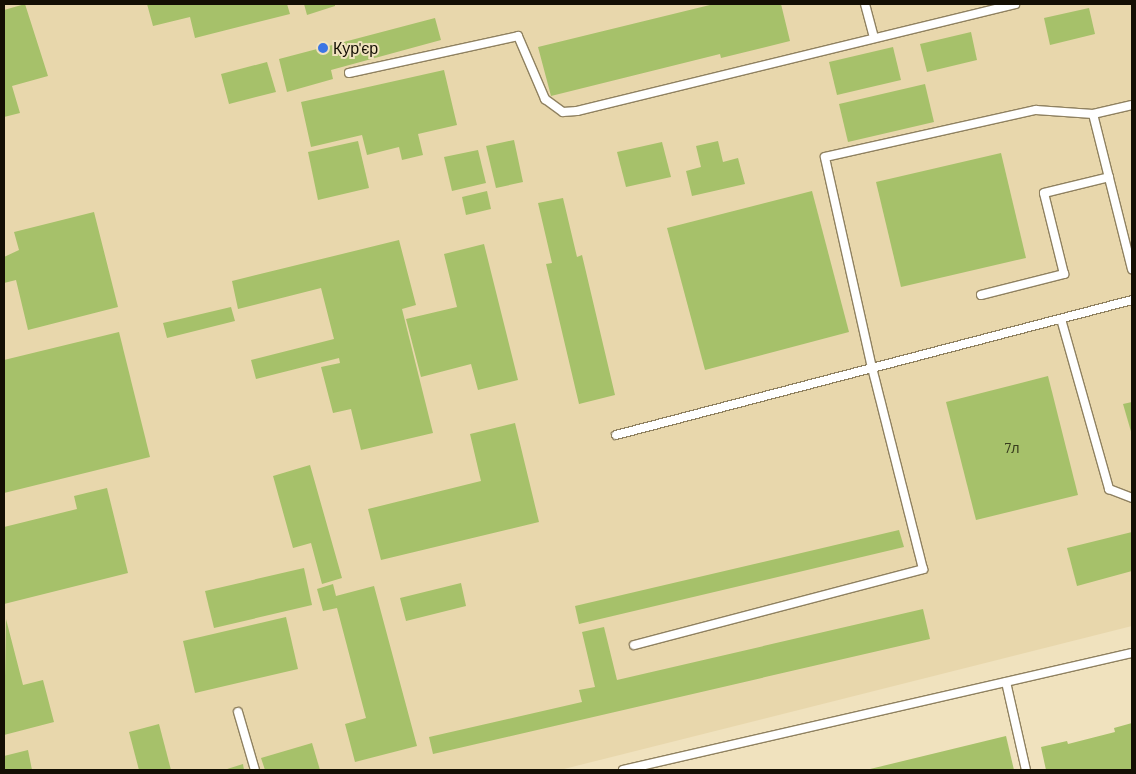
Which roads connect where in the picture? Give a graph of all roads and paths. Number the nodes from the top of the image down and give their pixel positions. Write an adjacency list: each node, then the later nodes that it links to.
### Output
1 (865, 4): 3 (lane)
2 (1015, 4): 3 (lane)
3 (874, 38): 4 (lane)
4 (349, 72)
5 (1132, 105): 6 (lane)
6 (1093, 114): 7 (lane); 12 (lane)
7 (1109, 177): 8 (lane); 9 (lane)
8 (1132, 269)
9 (982, 295)
10 (1132, 300): 11 (lane)
11 (1060, 319): 12 (lane); 14 (lane)
12 (872, 368): 13 (lane); 15 (lane)
13 (616, 436)
14 (1132, 498)
15 (634, 645)
16 (1132, 653): 17 (lane)
17 (1006, 682): 20 (lane); 21 (lane)
18 (238, 712): 19 (lane)
19 (255, 770)
20 (623, 770)
21 (1026, 770)

